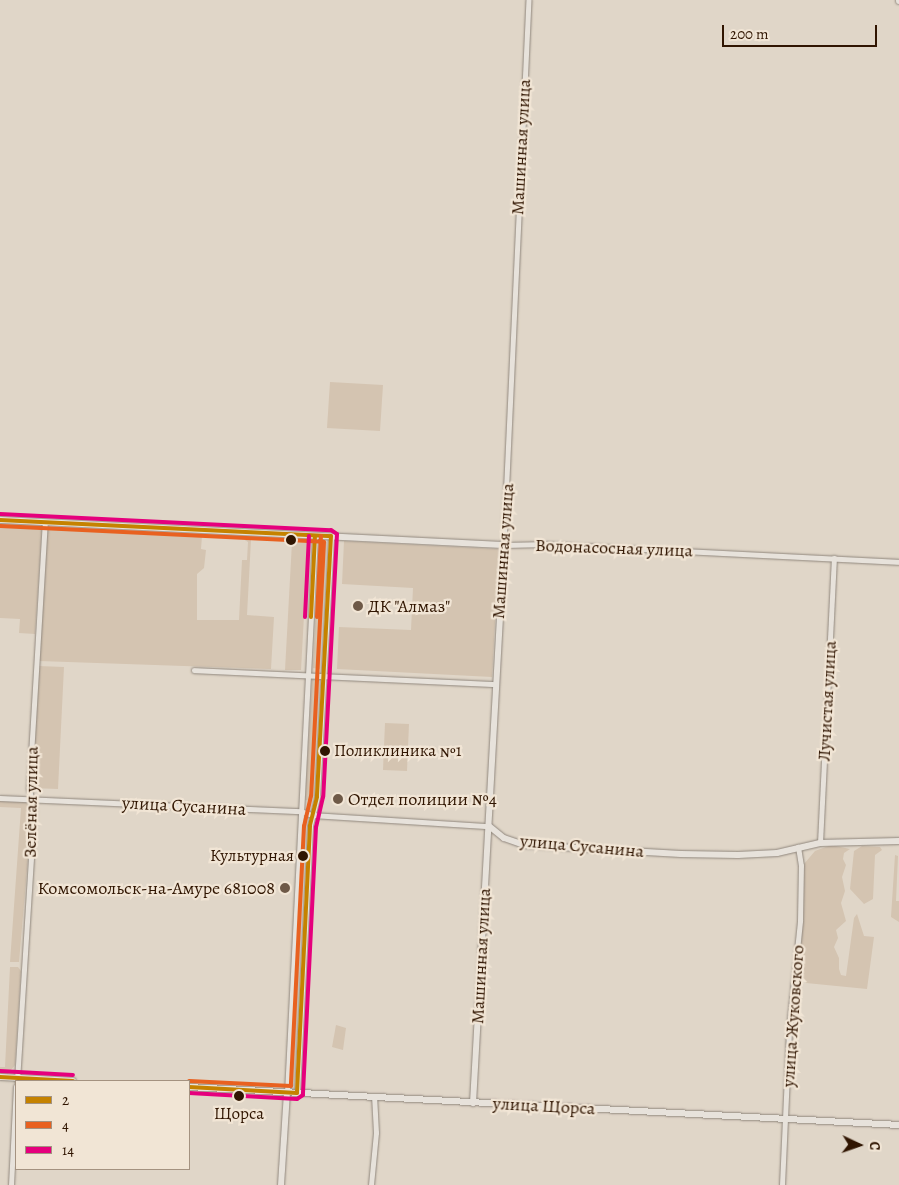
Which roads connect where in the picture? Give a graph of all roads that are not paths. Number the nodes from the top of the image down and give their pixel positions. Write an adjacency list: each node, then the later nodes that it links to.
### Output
1 (529, 0): 6 (street, Машинная улица)
2 (0, 520): 3 (street, Водонасосная улица)
3 (45, 522): 4 (street, Водонасосная улица); 14 (street, Зелёная улица)
4 (315, 536): 5 (street, Водонасосная улица); 10 (street)
5 (331, 536): 6 (street, Водонасосная улица); 11 (street)
6 (504, 545): 7 (street, Водонасосная улица); 12 (street, Машинная улица)
7 (834, 558): 8 (street, Водонасосная улица); 19 (street, Лучистая улица)
8 (899, 562)
9 (194, 670): 10 (street)
10 (308, 674): 11 (street); 15 (street)
11 (324, 675): 12 (street); 16 (street)
12 (495, 684): 17 (street, Машинная улица)
13 (0, 798): 14 (street, улица Сусанина)
14 (30, 799): 15 (street, улица Сусанина); 22 (street, Зелёная улица)
15 (301, 811): 16 (street, улица Сусанина); 24 (street)
16 (312, 815): 17 (street, улица Сусанина); 25 (street)
17 (490, 826): 20 (street, улица Сусанина); 27 (street, Машинная улица)
18 (899, 841): 19 (street, улица Сусанина)
19 (820, 843): 20 (street, улица Сусанина)
20 (798, 847): 29 (street, улица Жуковского)
21 (0, 1077): 22 (street)
22 (17, 1080)
23 (190, 1088): 24 (street, улица Щорса)
24 (286, 1093): 25 (street, улица Щорса); 32 (street)
25 (297, 1093): 26 (street, улица Щорса)
26 (374, 1097): 27 (street, улица Щорса); 33 (street)
27 (473, 1103): 29 (street, улица Щорса)
28 (15, 1107): 31 (street)
29 (786, 1119): 30 (street, улица Щорса); 34 (street, улица Жуковского)
30 (899, 1126)
31 (11, 1185)
32 (282, 1185)
33 (371, 1185)
34 (782, 1185)

